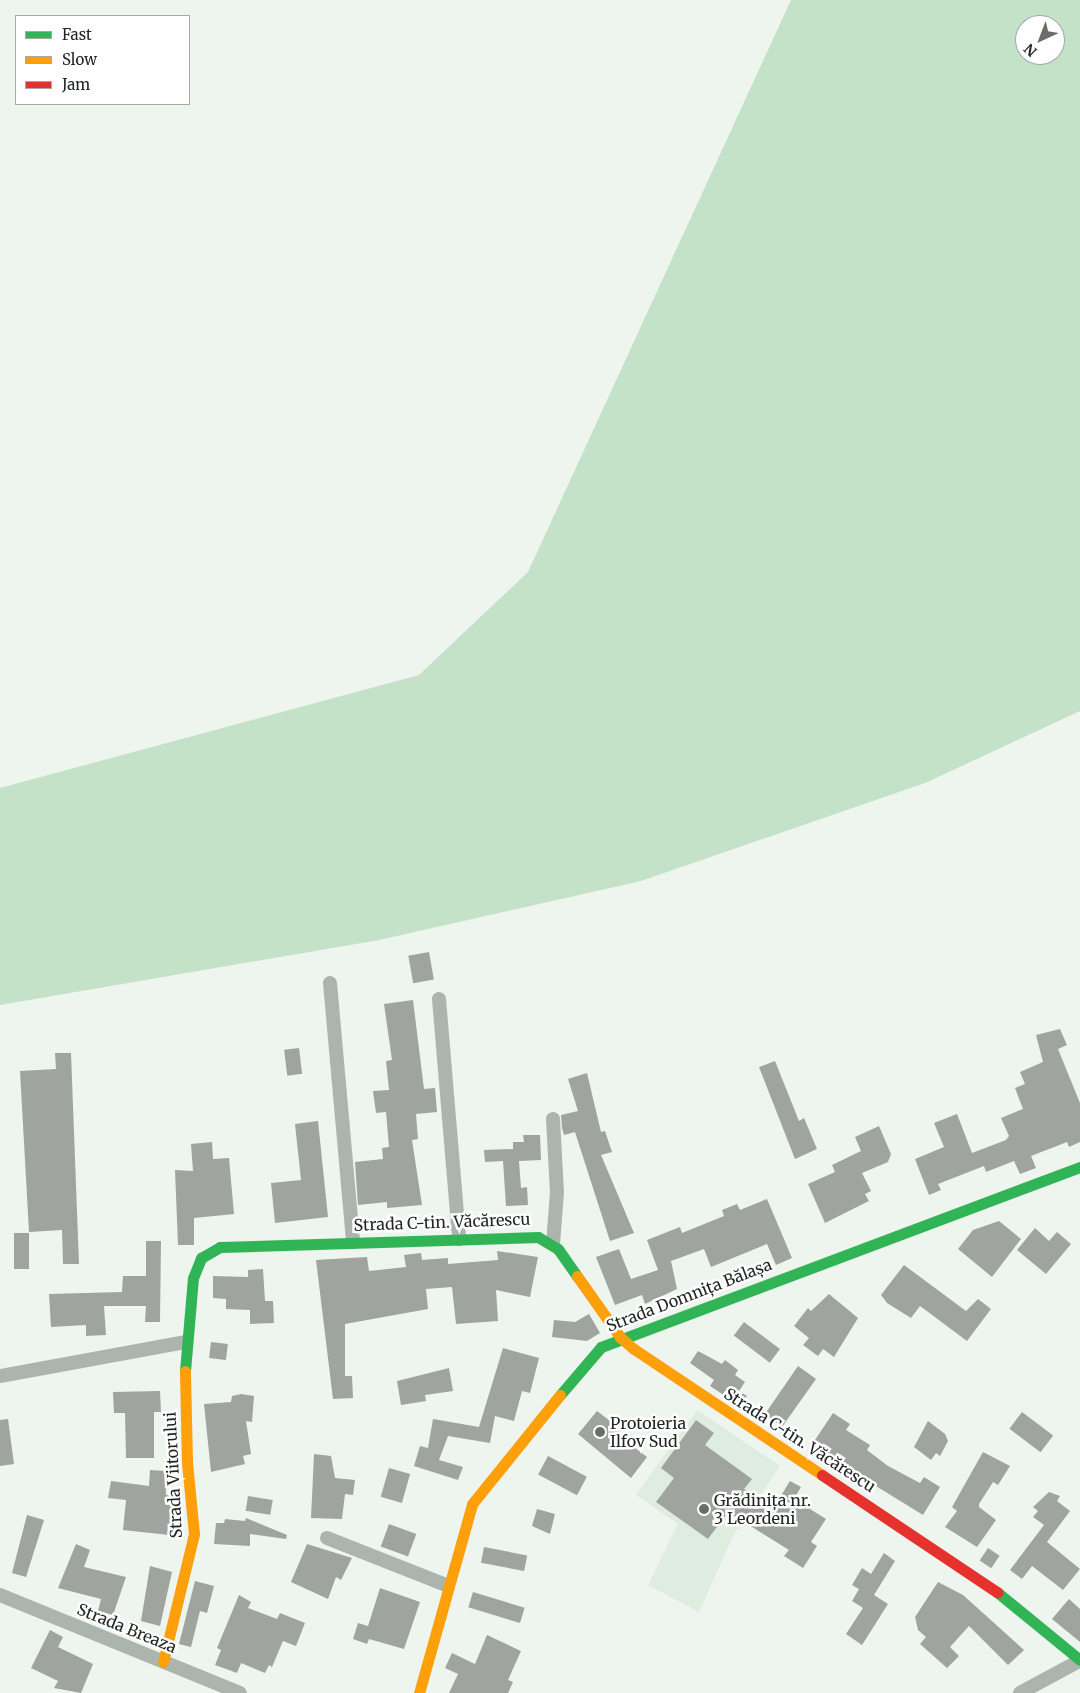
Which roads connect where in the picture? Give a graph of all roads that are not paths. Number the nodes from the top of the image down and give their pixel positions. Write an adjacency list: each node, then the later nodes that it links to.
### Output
1 (330, 983): 6 (street)
2 (439, 998): 5 (street)
3 (553, 1119): 7 (street)
4 (1080, 1167): 8 (street, Strada Domnița Bălașa)
5 (459, 1239): 6 (street, Strada C-tin. Văcărescu); 7 (street, Strada C-tin. Văcărescu)
6 (353, 1242): 9 (street, Strada C-tin. Văcărescu)
7 (553, 1244): 8 (street, Strada C-tin. Văcărescu)
8 (620, 1337): 12 (street, Strada Domnița Bălașa); 14 (street, Strada C-tin. Văcărescu)
9 (185, 1342): 10 (street); 15 (street, Strada Viitorului)
10 (0, 1376)
11 (328, 1538): 12 (street)
12 (448, 1586): 18 (street, Strada Domnița Bălașa)
13 (0, 1595): 15 (street, Strada Breaza)
14 (1079, 1660): 19 (street)
15 (162, 1662): 16 (street, Strada Breaza)
16 (206, 1687): 17 (street, Strada Breaza)
17 (240, 1693)
18 (419, 1693)
19 (1020, 1693)

